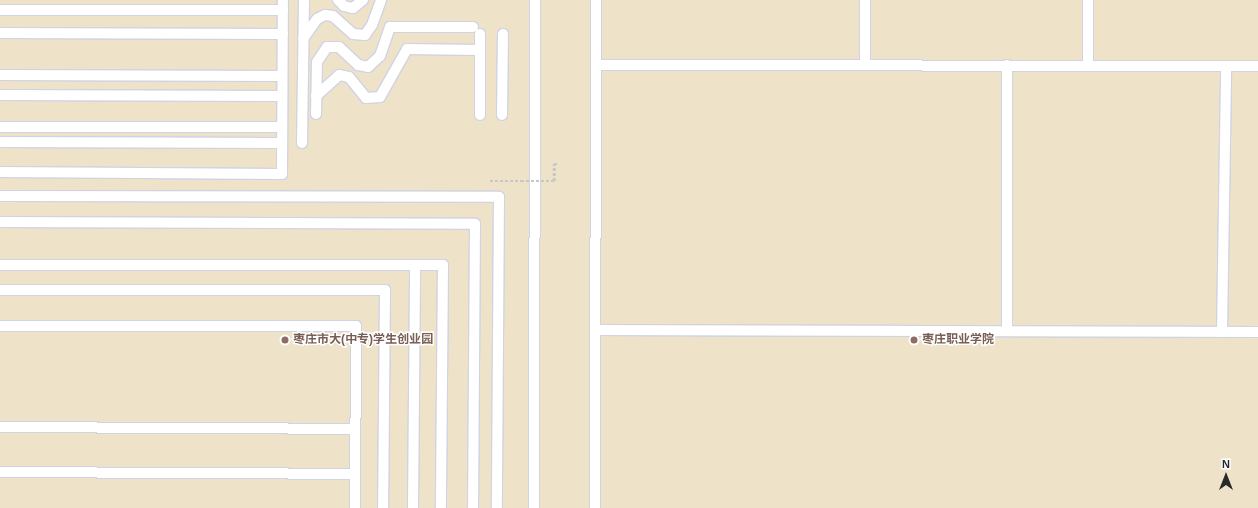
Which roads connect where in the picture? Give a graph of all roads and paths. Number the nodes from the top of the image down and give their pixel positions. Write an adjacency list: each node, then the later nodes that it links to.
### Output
1 (304, 0): 14 (lane)
2 (338, 0): 3 (lane)
3 (363, 0)
4 (381, 0): 14 (lane)
5 (535, 0): 58 (lane)
6 (596, 0): 16 (lane)
7 (865, 0): 17 (lane)
8 (1088, 0): 19 (lane)
9 (283, 5): 10 (lane); 12 (lane)
10 (0, 10)
11 (0, 33): 12 (lane)
12 (283, 34): 23 (lane)
13 (503, 34): 29 (lane)
14 (302, 39): 34 (lane)
15 (480, 50): 26 (lane); 26 (lane); 28 (lane)
16 (596, 65): 17 (lane); 44 (lane)
17 (865, 65): 18 (lane)
18 (1008, 65): 19 (lane); 45 (lane)
19 (1088, 66): 20 (lane)
20 (1226, 66): 21 (lane); 46 (lane)
21 (1258, 66)
22 (0, 75): 23 (lane)
23 (282, 76): 25 (lane)
24 (0, 96): 25 (lane)
25 (282, 96): 31 (lane)
26 (316, 96): 27 (lane)
27 (316, 114)
28 (480, 115)
29 (502, 115)
30 (0, 127): 31 (lane)
31 (282, 127): 33 (lane)
32 (0, 142): 33 (lane)
33 (282, 143): 36 (lane)
34 (302, 143)
35 (558, 164): 37 (path, bridge)
36 (0, 172)
37 (490, 181)
38 (0, 196): 57 (lane)
39 (0, 222): 56 (lane)
40 (0, 265): 41 (lane)
41 (415, 266): 54 (lane); 55 (lane)
42 (0, 290): 53 (lane)
43 (0, 326): 49 (lane)
44 (595, 330): 45 (lane); 59 (lane)
45 (1008, 331): 46 (lane)
46 (1222, 332): 47 (lane)
47 (1258, 332)
48 (0, 428): 49 (lane)
49 (355, 429): 51 (lane)
50 (0, 472): 51 (lane)
51 (355, 474): 52 (lane)
52 (355, 508)
53 (382, 508)
54 (413, 508)
55 (441, 508)
56 (473, 508)
57 (497, 508)
58 (534, 508)
59 (595, 508)

